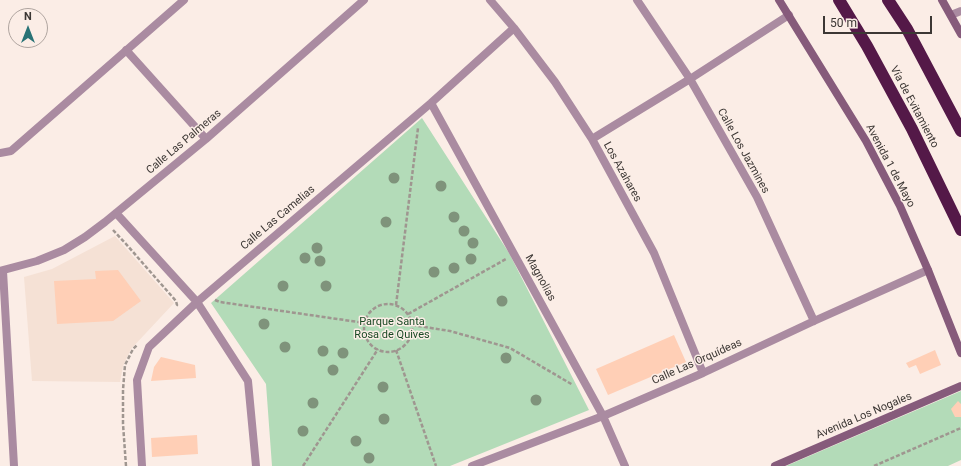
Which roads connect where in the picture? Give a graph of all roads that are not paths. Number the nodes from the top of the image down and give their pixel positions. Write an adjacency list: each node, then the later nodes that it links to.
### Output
1 (184, 0): 14 (street)
2 (364, 0): 18 (street, Calle Las Palmeras)
3 (490, 0): 12 (street, Los Azahares)
4 (636, 0): 15 (street, Calle Los Jazmines)
5 (779, 0): 10 (street, Avenida 1 de Mayo)
6 (839, 0): 22 (highway, Vía de Evitamiento)
7 (888, 0): 17 (highway)
8 (942, 0): 11 (street)
9 (961, 10): 11 (street)
10 (789, 14): 15 (street); 23 (street, Avenida 1 de Mayo)
11 (951, 16): 13 (street)
12 (514, 28): 16 (street, Calle Las Camelias); 19 (street, Los Azahares)
13 (961, 34)
14 (126, 50): 18 (street); 20 (street)
15 (690, 79): 19 (street); 26 (street, Calle Los Jazmines)
16 (431, 103): 25 (street, Calle Las Camelias); 30 (street, Magnolias)
17 (961, 131)
18 (206, 139): 21 (street, Calle Las Palmeras)
19 (592, 139): 28 (street, Los Azahares)
20 (0, 153)
21 (116, 213): 24 (street, Calle Las Palmeras); 25 (street)
22 (961, 230)
23 (928, 270): 26 (street, Calle Las Orquídeas); 27 (street, Avenida 1 de Mayo)
24 (1, 271): 31 (street)
25 (197, 302): 32 (street, Calle Las Camelias); 33 (street)
26 (814, 321): 28 (street, Calle Las Orquídeas)
27 (961, 353)
28 (703, 373): 30 (street, Calle Las Orquídeas)
29 (961, 386): 36 (street, Avenida Los Nogales)
30 (603, 416): 34 (street, Calle Las Orquídeas); 35 (street, Magnolias)
31 (14, 466)
32 (142, 466)
33 (256, 466)
34 (472, 466)
35 (625, 466)
36 (775, 466)

